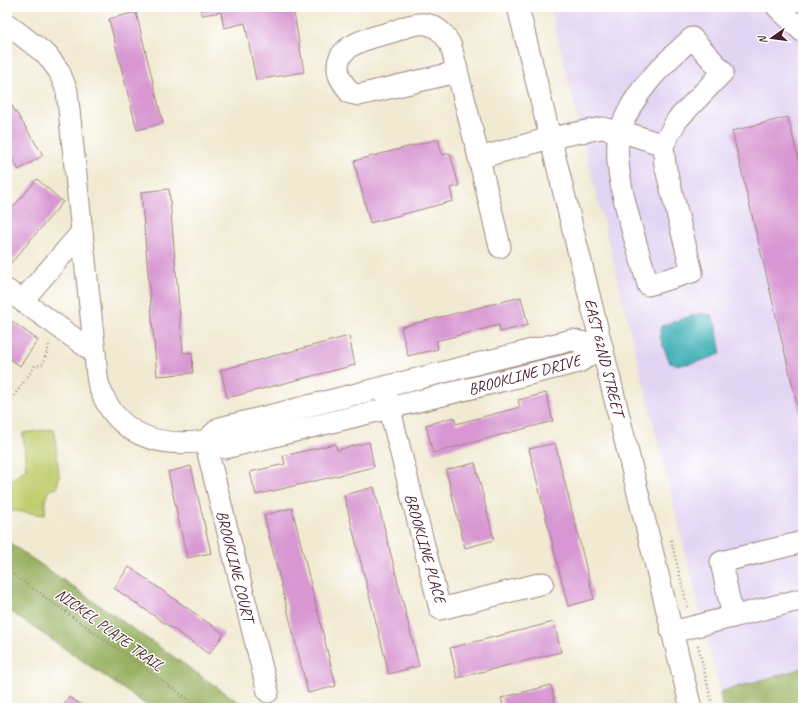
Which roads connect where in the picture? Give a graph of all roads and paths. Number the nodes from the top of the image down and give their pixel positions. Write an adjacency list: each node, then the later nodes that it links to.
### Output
1 (518, 7): 7 (street, EAST 62ND STREET)
2 (777, 7): 4 (street)
3 (7, 24): 10 (street, BROOKLINE DRIVE)
4 (803, 32)
5 (457, 72): 5 (street); 9 (street)
6 (620, 132): 7 (street); 8 (street); 8 (street); 8 (street)
7 (550, 138): 9 (street); 14 (street, EAST 62ND STREET)
8 (663, 145)
9 (479, 158): 11 (street)
10 (82, 232): 12 (street); 15 (street, BROOKLINE DRIVE)
11 (500, 247)
12 (14, 296): 13 (street)
13 (55, 324): 15 (street); 17 (path)
14 (602, 347): 16 (street, BROOKLINE DRIVE); 18 (street, BROOKLINE DRIVE); 25 (street, EAST 62ND STREET)
15 (95, 353): 19 (street, BROOKLINE DRIVE)
16 (384, 387): 18 (street, BROOKLINE PLACE); 19 (street, BROOKLINE DRIVE)
17 (7, 406)
18 (390, 408): 19 (street, BROOKLINE DRIVE); 22 (street, BROOKLINE PLACE)
19 (205, 441): 27 (street, BROOKLINE COURT)
20 (803, 542): 24 (street)
21 (7, 570): 28 (path, NICKEL PLATE TRAIL)
22 (543, 583)
23 (803, 599): 24 (street)
24 (732, 617): 25 (street)
25 (672, 632): 29 (street, EAST 62ND STREET)
26 (700, 650): 30 (path)
27 (268, 692)
28 (200, 708)
29 (691, 708)
30 (713, 708)

